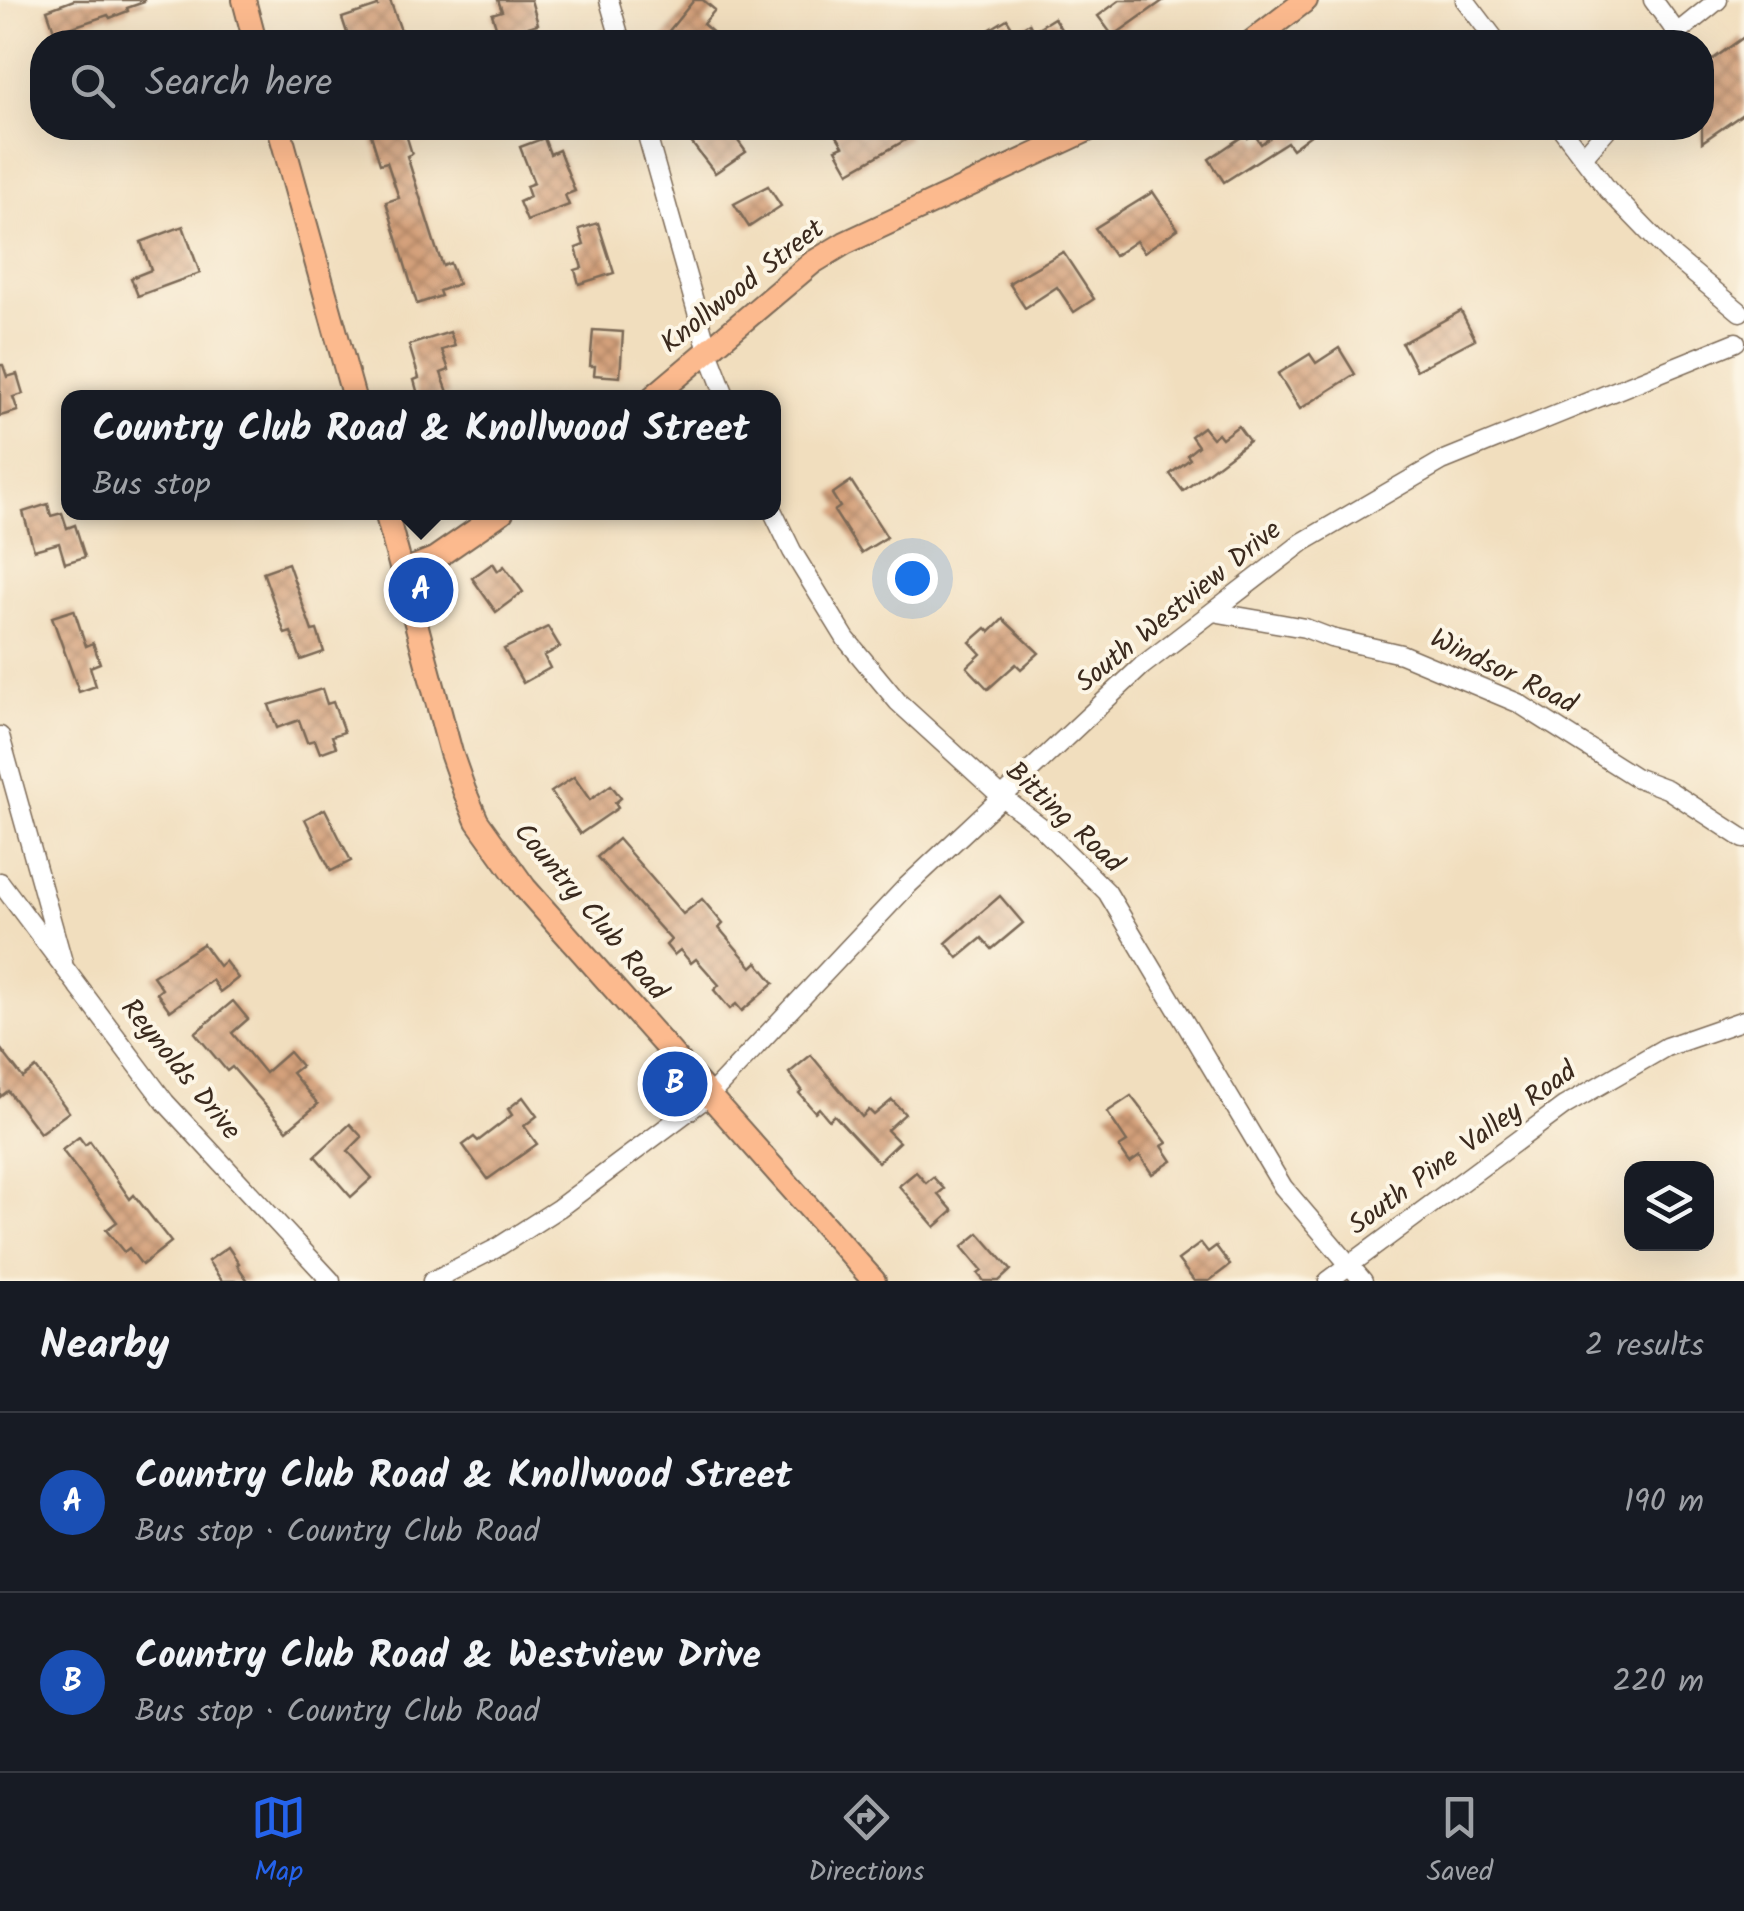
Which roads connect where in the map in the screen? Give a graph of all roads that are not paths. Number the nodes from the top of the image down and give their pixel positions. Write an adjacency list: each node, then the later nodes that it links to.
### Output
1 (244, 0): 7 (main road)
2 (609, 0): 8 (street)
3 (1306, 0): 9 (main road)
4 (1653, 0): 11 (street)
5 (1718, 0): 12 (street)
6 (1469, 1): 10 (street)
7 (252, 30)
8 (618, 30)
9 (1267, 30)
10 (1489, 30)
11 (1670, 30)
12 (1683, 30)
13 (282, 140): 22 (main road)
14 (648, 140): 21 (street)
15 (1066, 140): 21 (main road, Knollwood Street)
16 (1570, 140): 18 (street)
17 (1597, 140): 18 (street)
18 (1583, 156): 19 (street)
19 (1742, 310): 20 (street)
20 (1740, 348): 29 (street, South Westview Drive)
21 (708, 351): 23 (main road, Knollwood Street); 24 (street)
22 (352, 390)
23 (662, 390)
24 (723, 390)
25 (388, 520): 28 (main road, Country Club Road)
26 (491, 520): 28 (main road)
27 (778, 520): 31 (street, Bitting Road)
28 (402, 572): 36 (main road, Country Club Road)
29 (1214, 612): 31 (street, South Westview Drive); 32 (street, Windsor Road)
30 (0, 736): 34 (street)
31 (1002, 797): 36 (street, South Westview Drive); 37 (street, Bitting Road)
32 (1744, 839)
33 (0, 882): 34 (street, Reynolds Drive)
34 (66, 972): 38 (street, Reynolds Drive)
35 (1744, 1020): 37 (street, South Pine Valley Road)
36 (710, 1095): 39 (street, South Westview Drive); 40 (main road, Country Club Road)
37 (1349, 1265): 41 (street, South Pine Valley Road); 42 (street, Bitting Road)
38 (331, 1281)
39 (432, 1281)
40 (874, 1281)
41 (1328, 1281)
42 (1362, 1281)

